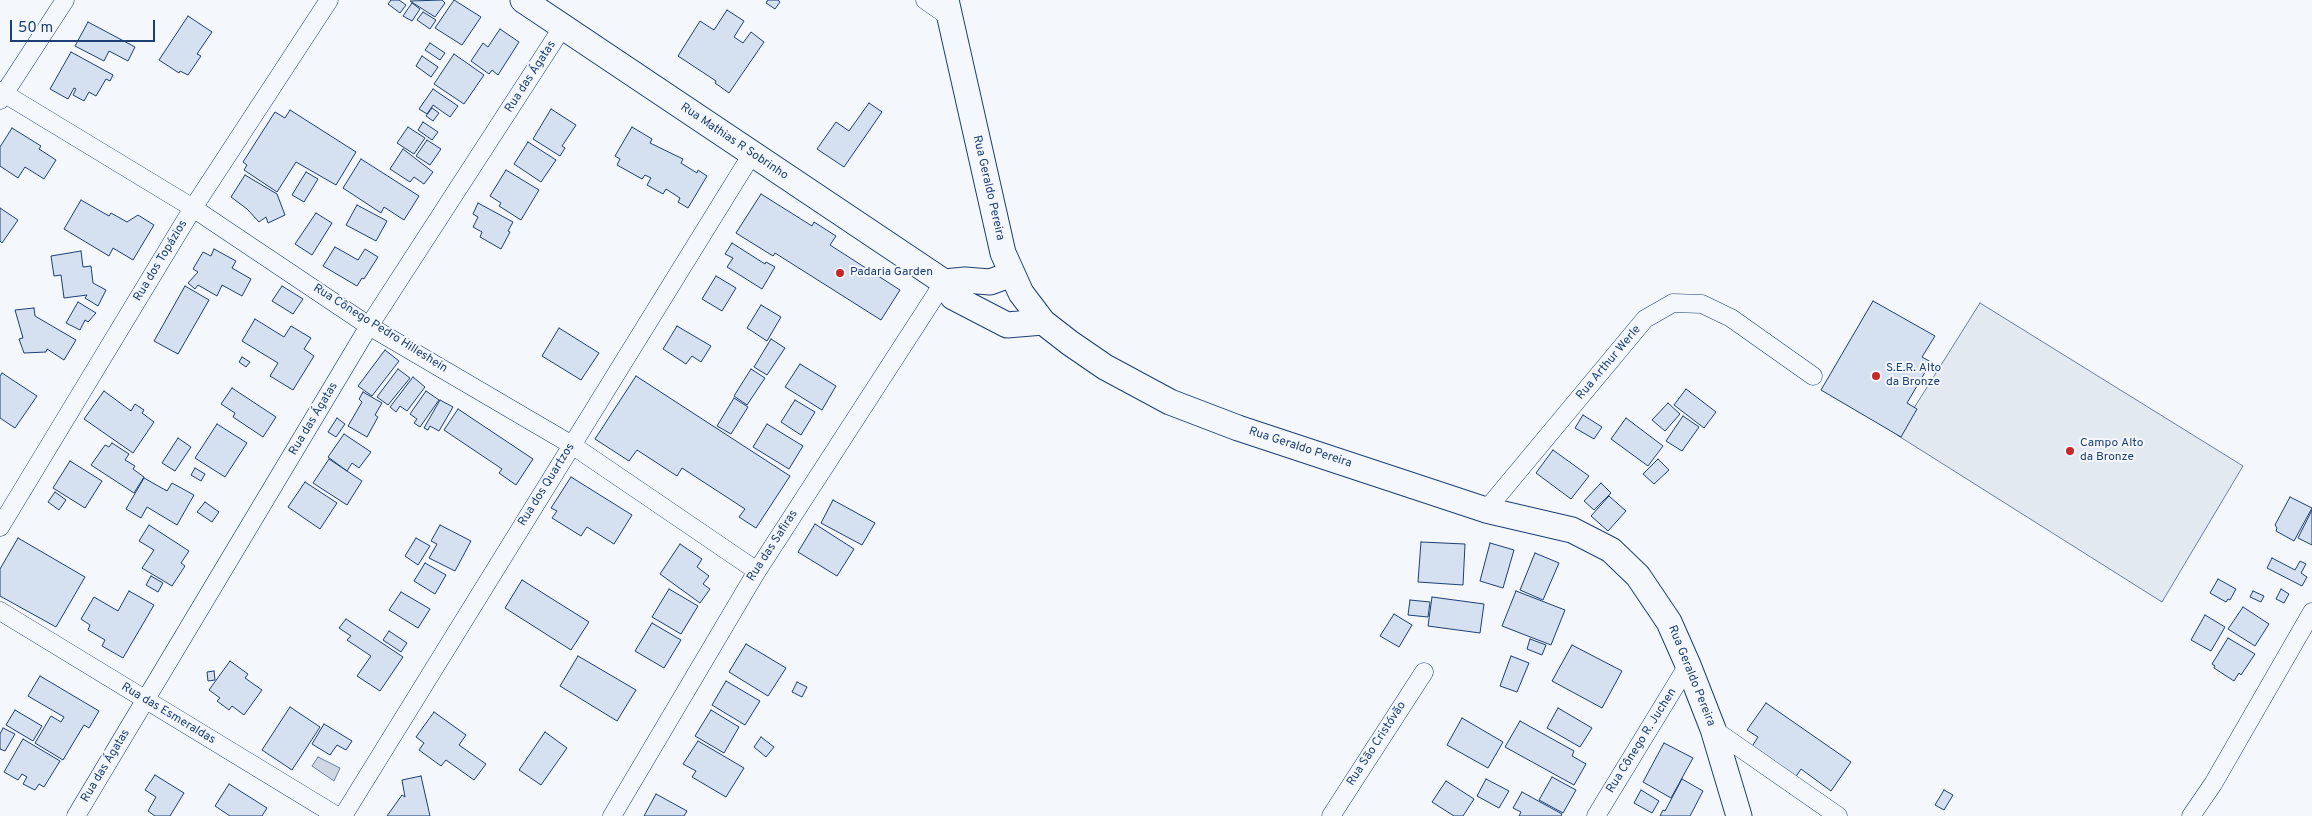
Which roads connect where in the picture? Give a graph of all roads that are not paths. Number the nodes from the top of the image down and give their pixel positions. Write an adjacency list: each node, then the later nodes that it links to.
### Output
1 (65, 0): 7 (street)
2 (329, 0): 9 (street, Rua dos Topázios)
3 (523, 0): 6 (main road, Rua Mathias R Sobrinho)
4 (925, 0): 5 (street)
5 (947, 8): 10 (main road, Rua Geraldo Pereira)
6 (562, 28): 8 (main road, Rua Mathias R Sobrinho); 13 (street, Rua das Ágatas)
7 (1, 95): 9 (street, Rua Cônego Pedro Hilleshein)
8 (752, 154): 11 (main road, Rua Mathias R Sobrinho); 15 (street, Rua dos Quartzos)
9 (193, 208): 13 (street, Rua Cônego Pedro Hilleshein); 17 (street, Rua dos Topázios)
10 (1012, 274): 11 (main road); 12 (main road, Rua Geraldo Pereira)
11 (944, 282): 12 (main road, Rua Mathias R Sobrinho); 18 (street, Rua das Safiras)
12 (1043, 322): 16 (main road, Rua Geraldo Pereira)
13 (369, 326): 15 (street, Rua Cônego Pedro Hilleshein); 23 (street, Rua das Ágatas)
14 (1813, 376): 16 (street, Rua Arthur Werle)
15 (572, 445): 18 (street, Rua Cônego Pedro Hilleshein); 27 (street, Rua dos Quartzos)
16 (1486, 510): 21 (main road, Rua Geraldo Pereira)
17 (0, 527)
18 (757, 571): 28 (street, Rua das Safiras)
19 (0, 611): 23 (street, Rua das Esmeraldas)
20 (2312, 612): 33 (street)
21 (1688, 665): 24 (main road, Rua Geraldo Pereira); 30 (street, Rua Cônego R. Juchen)
22 (1424, 672): 29 (street, Rua São Cristóvão)
23 (146, 701): 25 (street, Rua das Ágatas); 26 (street, Rua das Esmeraldas)
24 (1712, 729): 31 (main road, Rua Geraldo Pereira); 32 (street)
25 (76, 816)
26 (337, 816)
27 (343, 816)
28 (612, 816)
29 (1331, 816)
30 (1596, 816)
31 (1739, 816)
32 (1838, 816)
33 (2191, 816)

